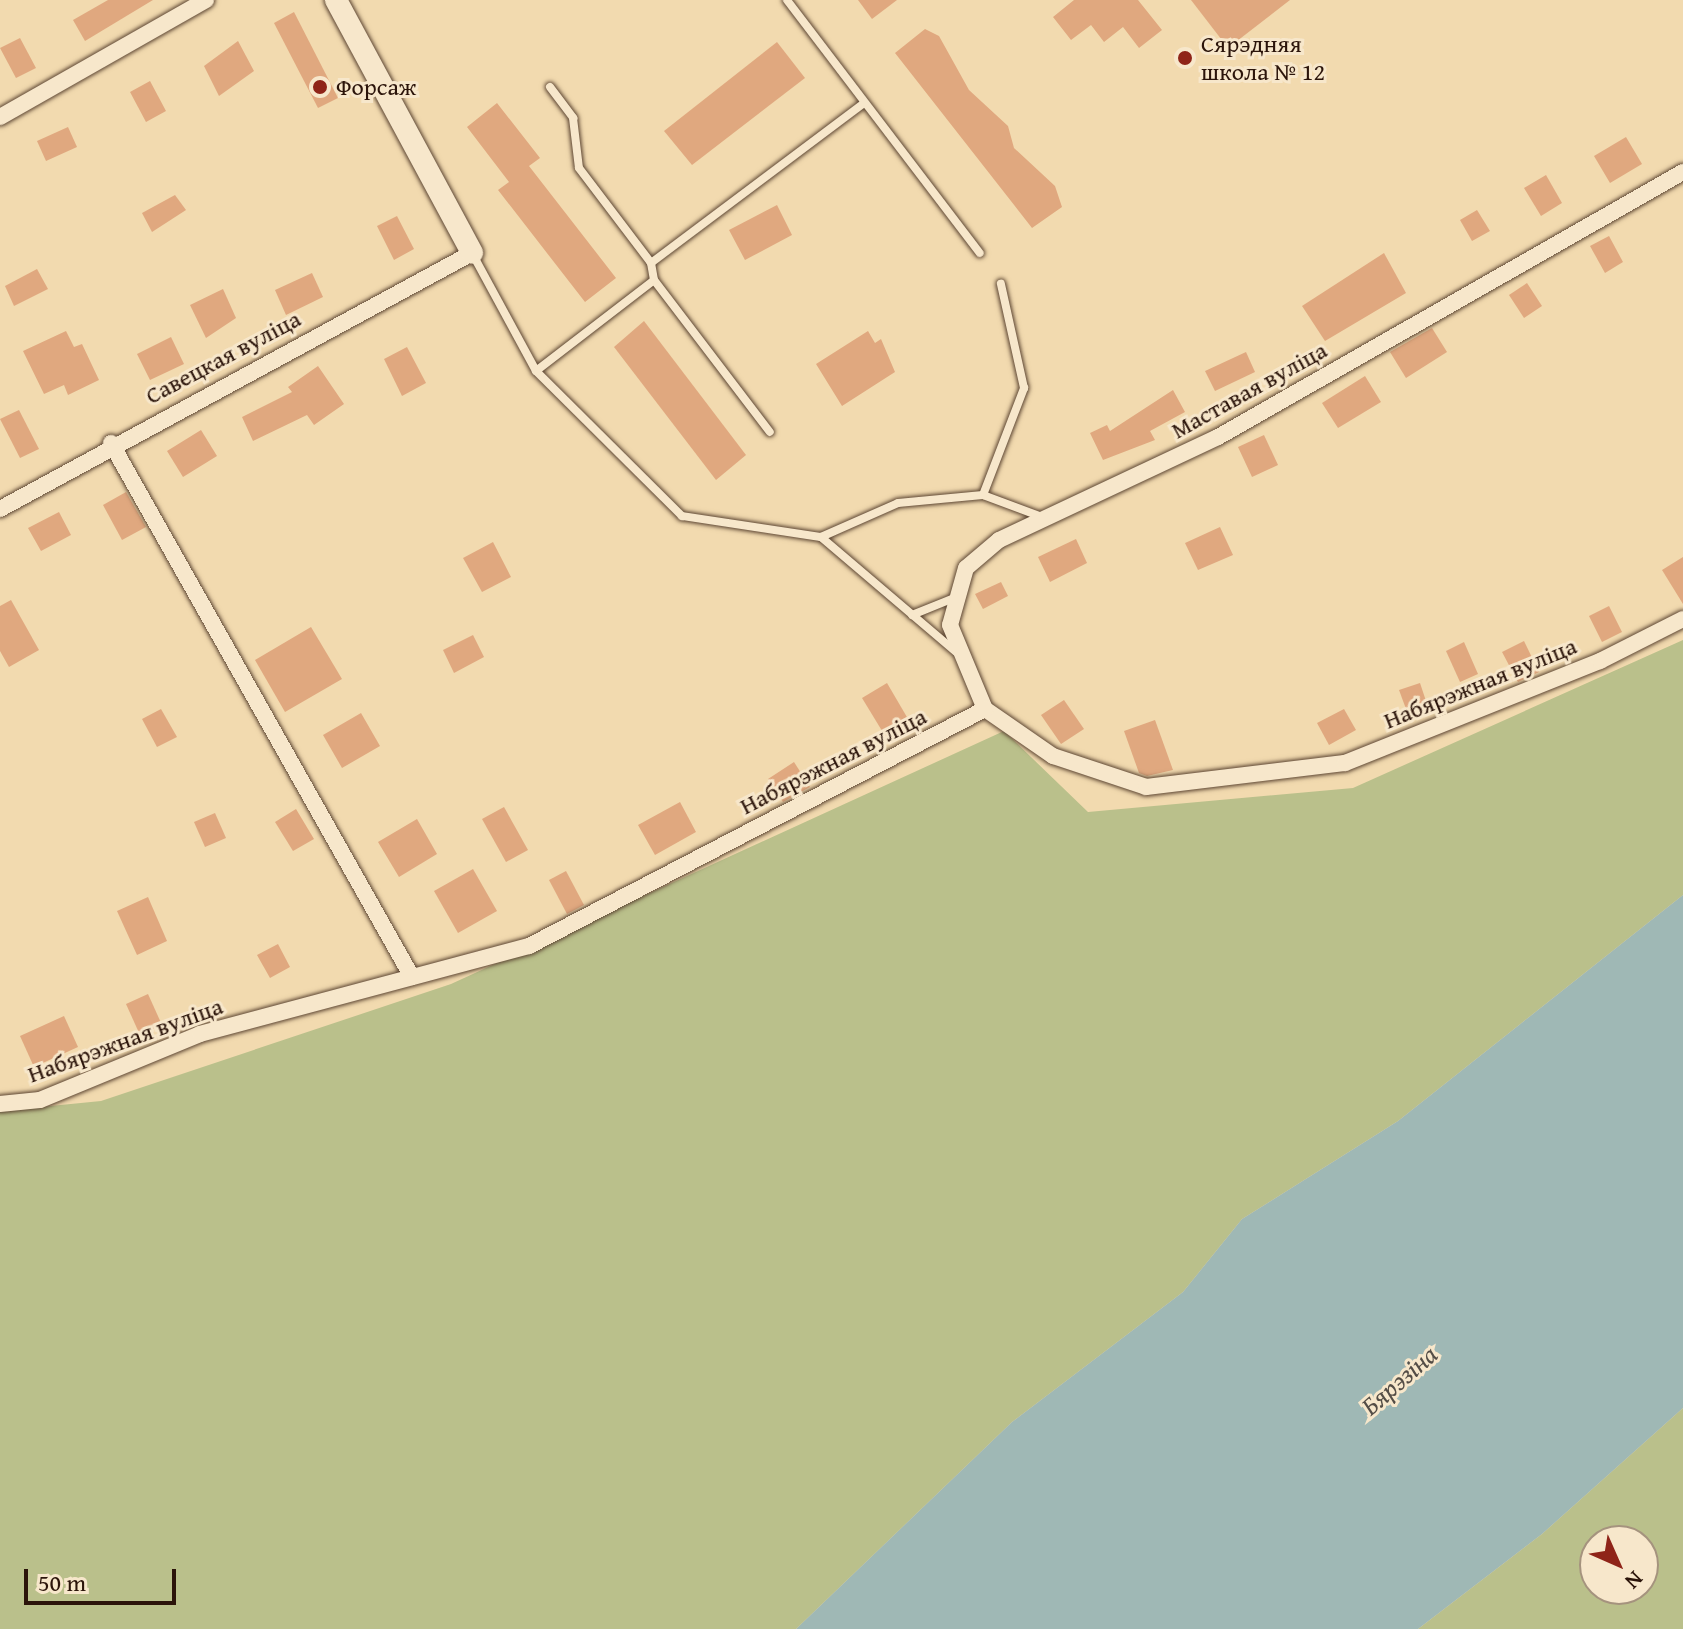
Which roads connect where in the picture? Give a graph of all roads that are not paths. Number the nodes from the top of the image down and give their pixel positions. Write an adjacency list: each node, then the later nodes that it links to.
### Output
1 (206, 0): 6 (street)
2 (336, 0): 8 (street)
3 (787, 0): 5 (lane)
4 (550, 87): 10 (lane)
5 (864, 103): 9 (lane); 10 (lane)
6 (0, 117)
7 (1683, 172): 18 (street, Маставая вуліца)
8 (472, 253): 13 (lane); 15 (street, Савецкая вуліца)
9 (980, 253)
10 (651, 263): 11 (lane)
11 (654, 280): 13 (lane); 14 (lane)
12 (1001, 284): 16 (lane)
13 (536, 371): 19 (lane)
14 (770, 432)
15 (111, 443): 17 (street, Савецкая вуліца); 25 (street)
16 (983, 495): 18 (lane); 19 (lane)
17 (0, 509)
18 (1042, 517): 20 (street, Маставая вуліца)
19 (821, 537): 21 (lane)
20 (954, 598): 21 (lane); 23 (street)
21 (912, 615): 23 (lane)
22 (1683, 619): 24 (street, Набярэжная вуліца)
23 (957, 653): 24 (street)
24 (985, 709): 25 (street, Набярэжная вуліца)
25 (412, 977): 26 (street, Набярэжная вуліца)
26 (0, 1104)

